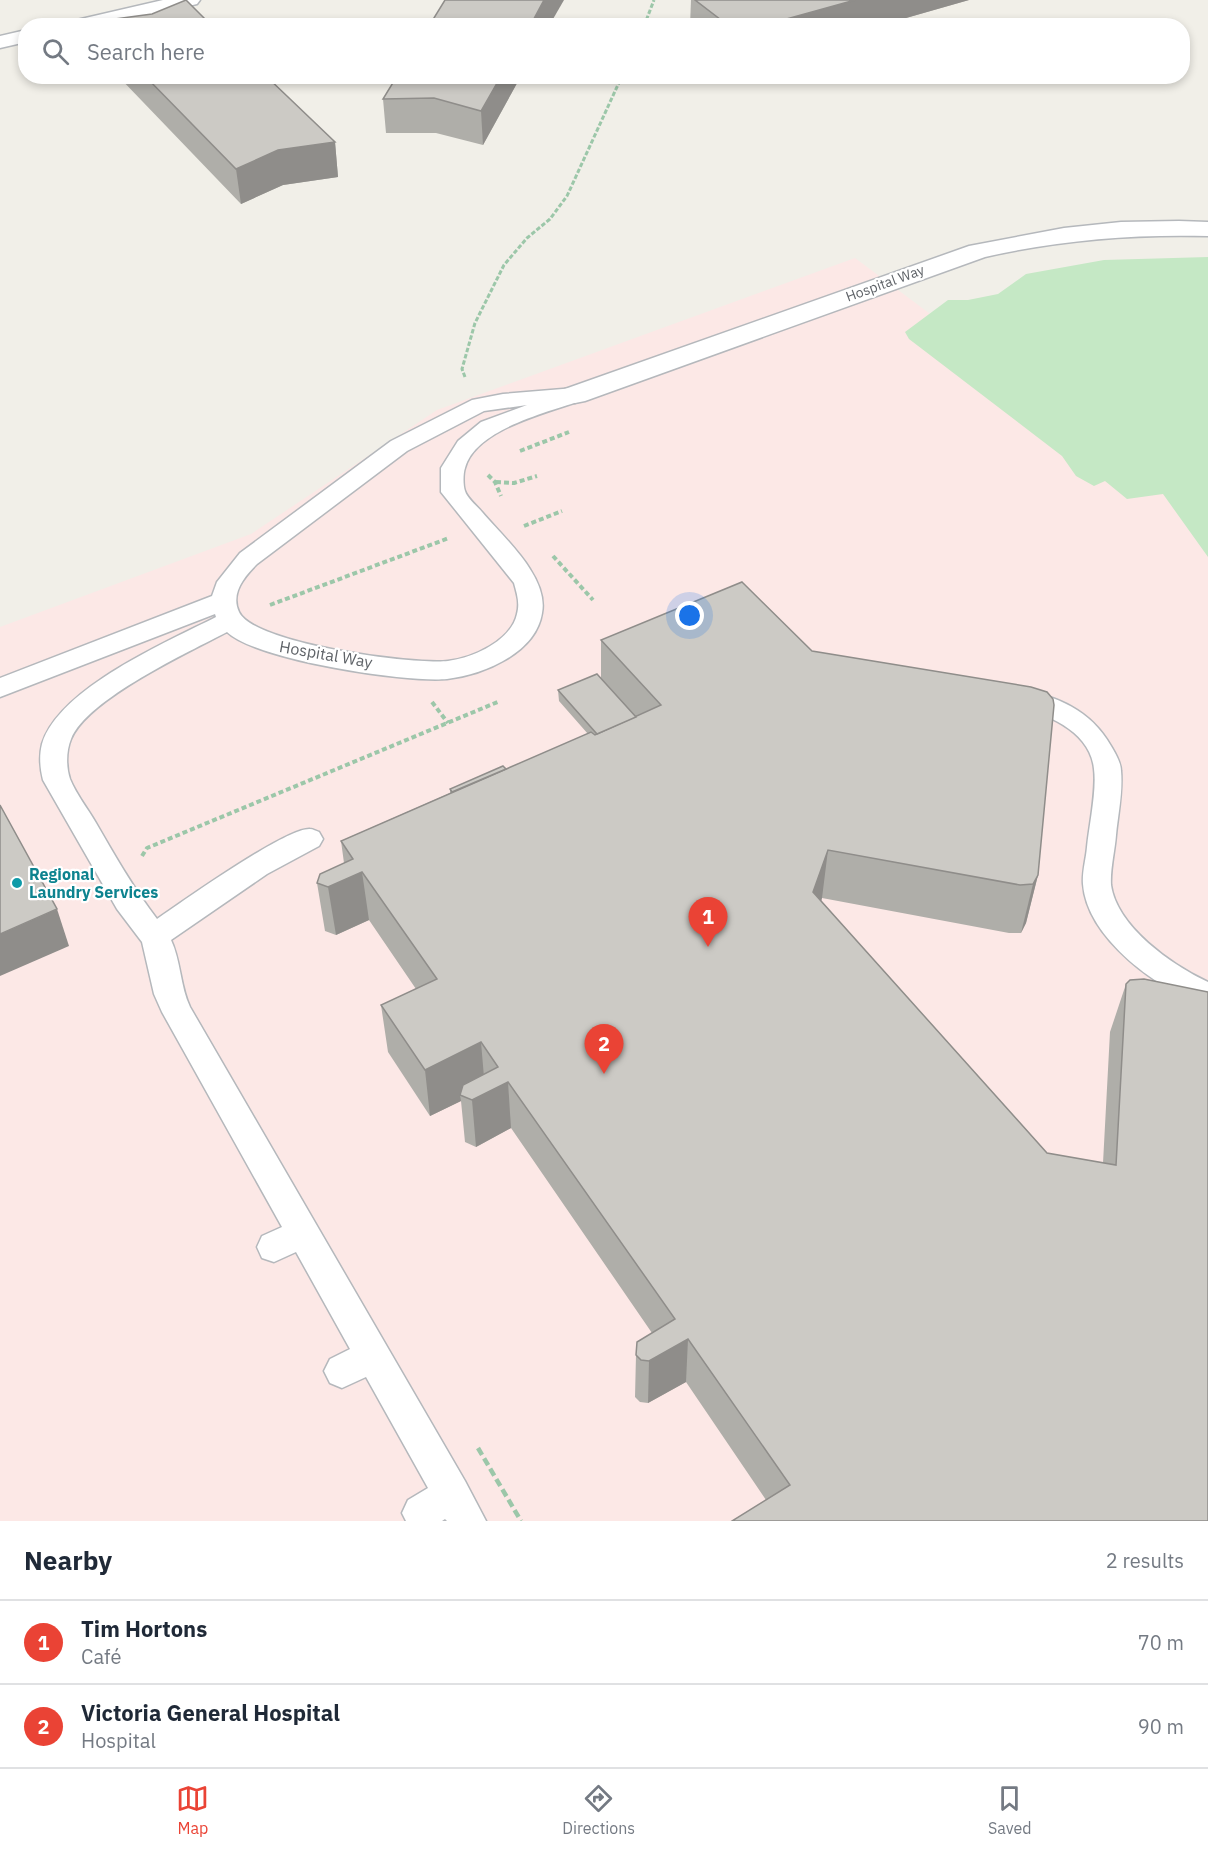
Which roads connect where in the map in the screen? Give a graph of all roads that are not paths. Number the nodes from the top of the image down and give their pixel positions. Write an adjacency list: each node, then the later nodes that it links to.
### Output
1 (189, 0): 2 (street)
2 (110, 18)
3 (18, 38): 4 (street)
4 (0, 42)
5 (1208, 229): 6 (street, Hospital Way)
6 (574, 395): 7 (lane, Hospital Way); 7 (lane, Hospital Way)
7 (227, 611): 8 (lane); 11 (lane)
8 (0, 688)
9 (990, 691): 12 (lane)
10 (309, 839): 11 (lane)
11 (154, 936): 13 (lane)
12 (1208, 995)
13 (373, 1355): 14 (lane); 15 (lane)
14 (342, 1371)
15 (460, 1508): 16 (lane)
16 (421, 1513)

